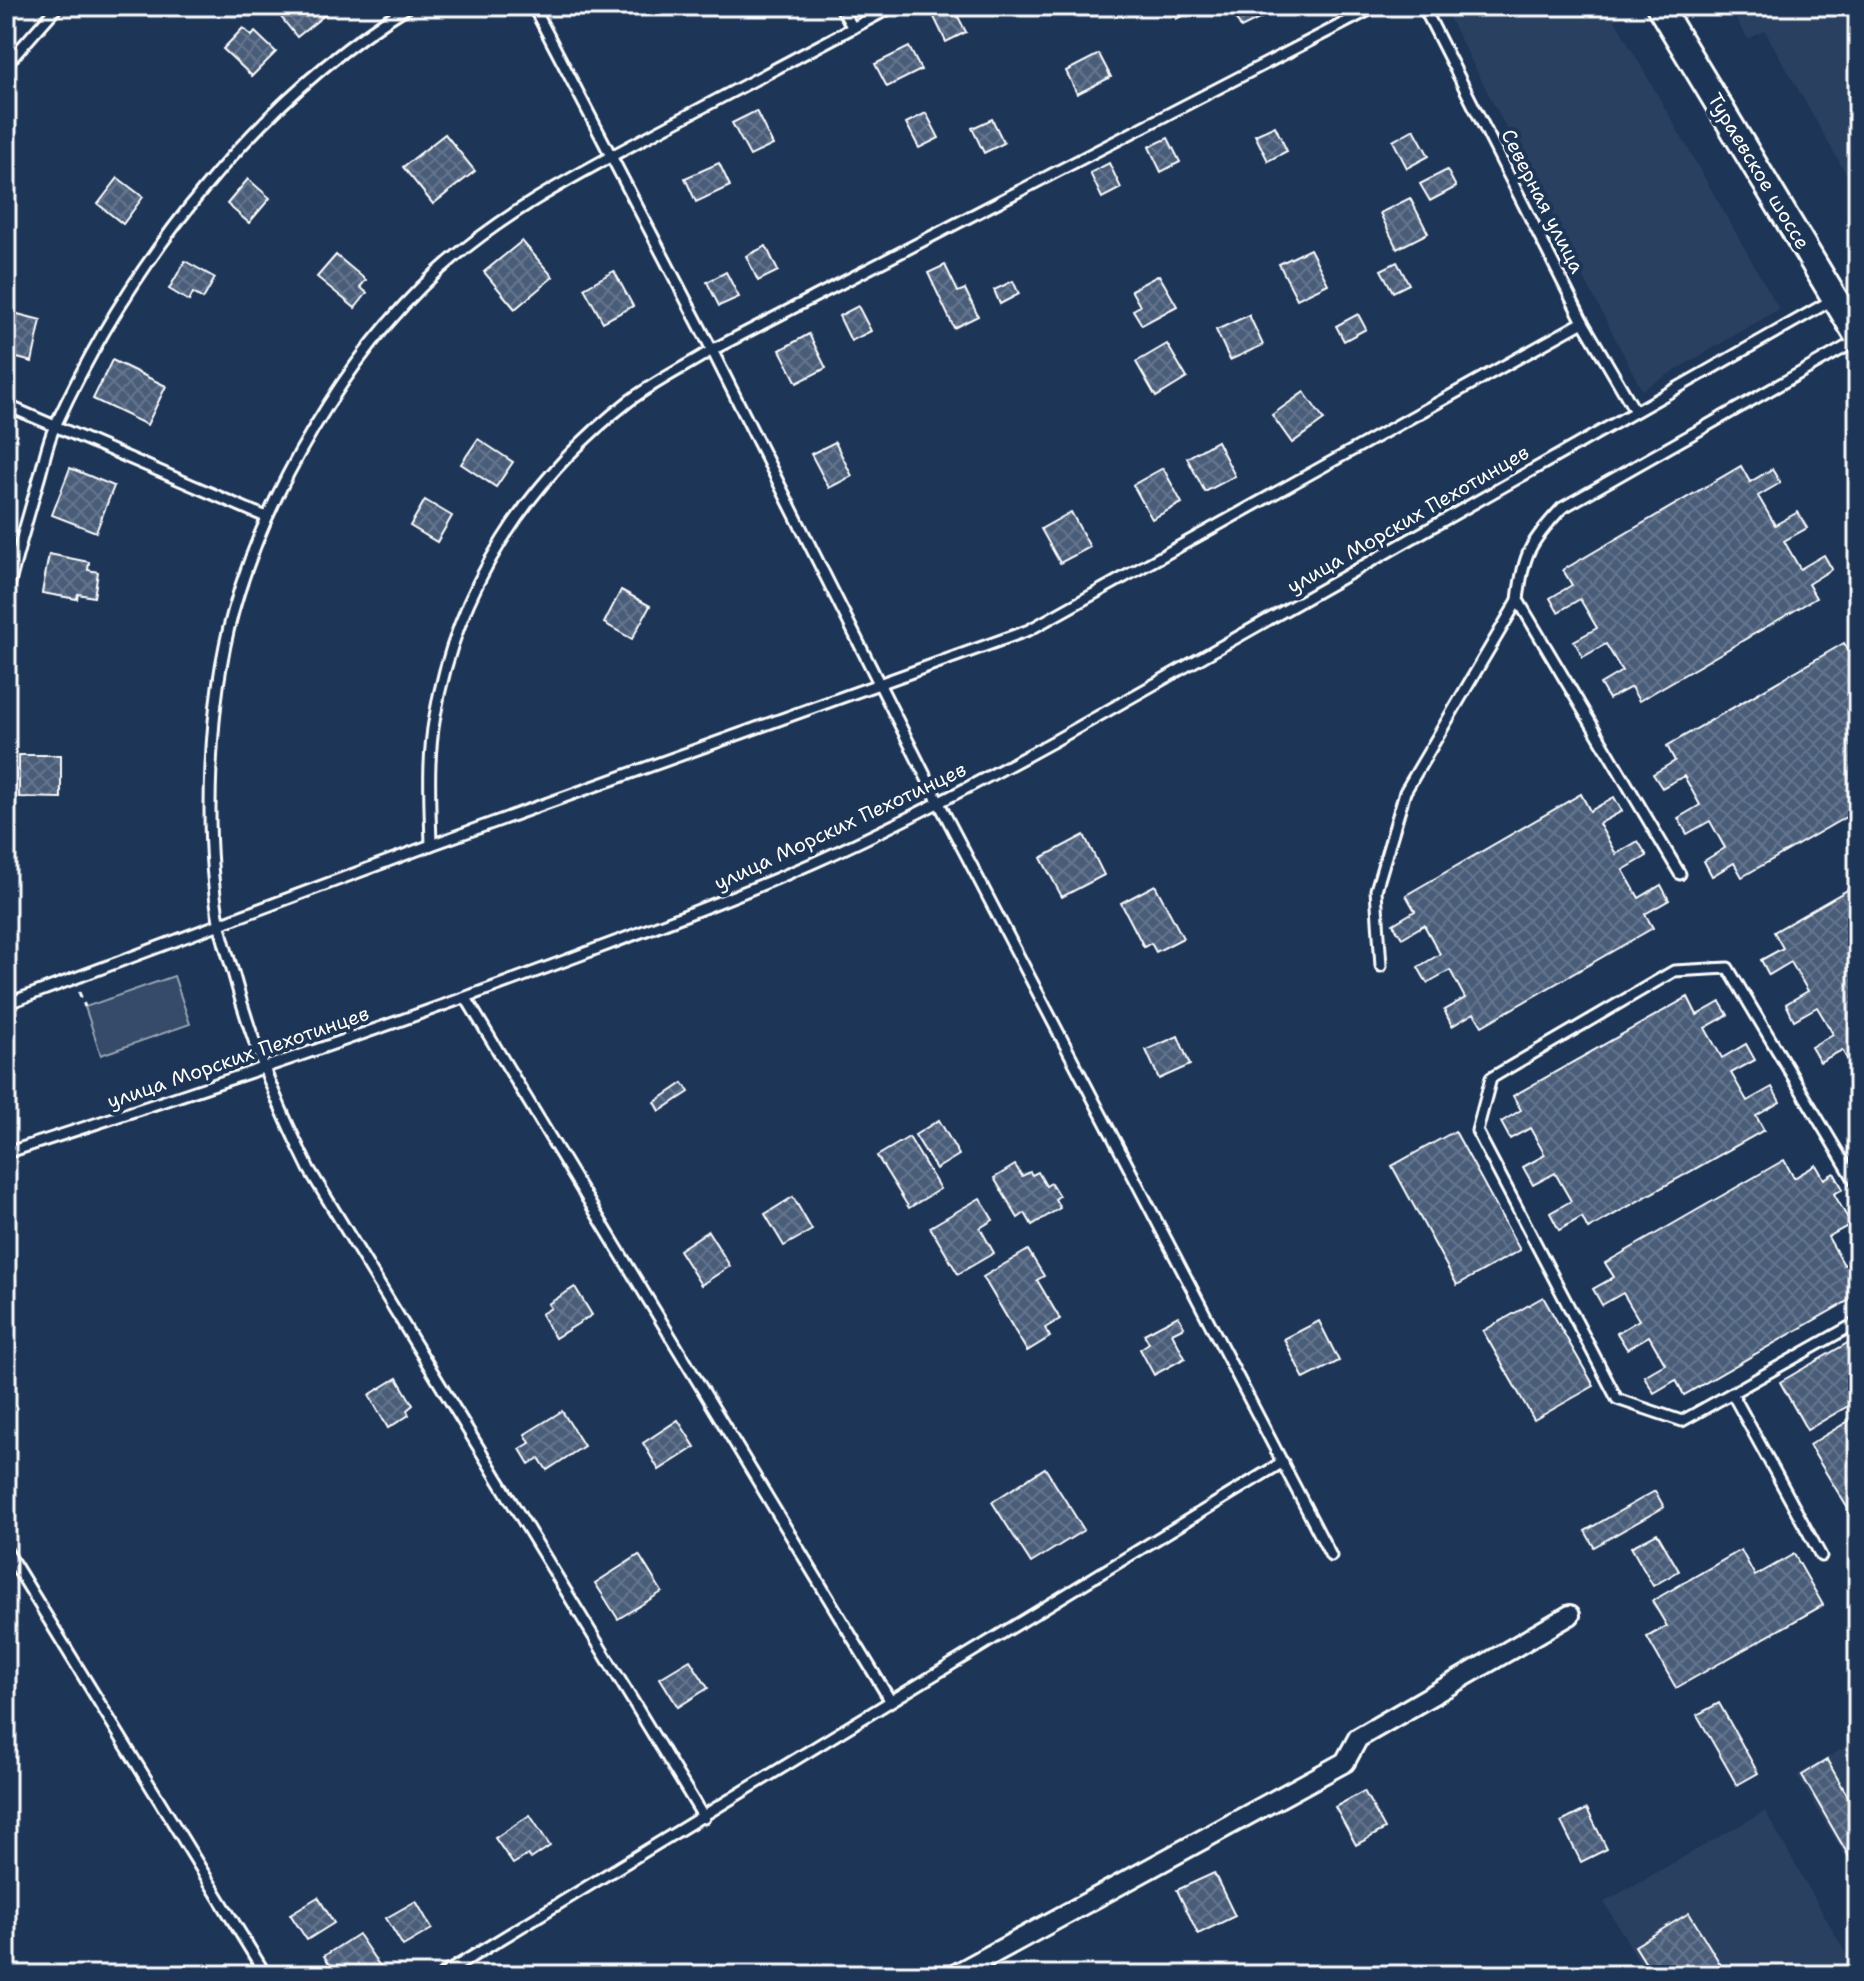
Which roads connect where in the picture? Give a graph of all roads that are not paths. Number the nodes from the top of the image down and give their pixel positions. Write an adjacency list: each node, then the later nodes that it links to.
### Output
1 (58, 6): 10 (lane)
2 (409, 6): 18 (lane)
3 (533, 6): 11 (lane)
4 (840, 6): 9 (lane)
5 (894, 6): 9 (lane)
6 (1377, 6): 15 (lane)
7 (1423, 6): 13 (lane, Северная улица)
8 (1659, 6): 12 (main road, Тураевское шоссе)
9 (853, 28): 11 (lane)
10 (6, 65)
11 (611, 156): 15 (lane); 19 (lane)
12 (1846, 306): 14 (main road, Тураевское шоссе); 17 (lane, улица Морских Пехотинцев)
13 (1583, 322): 17 (lane, Северная улица); 22 (lane)
14 (1858, 338): 21 (lane)
15 (712, 350): 22 (lane); 24 (lane)
16 (6, 405): 18 (lane)
17 (1635, 411): 23 (lane, улица Морских Пехотинцев)
18 (54, 426): 19 (lane); 20 (lane)
19 (266, 517): 26 (lane)
20 (6, 599)
21 (1518, 600): 25 (lane); 27 (lane)
22 (881, 682): 23 (lane); 24 (lane)
23 (939, 803): 28 (lane, улица Морских Пехотинцев); 35 (lane)
24 (431, 845): 26 (lane)
25 (1680, 874)
26 (219, 922): 29 (lane); 30 (lane)
27 (1381, 966)
28 (466, 998): 30 (lane, улица Морских Пехотинцев); 40 (lane)
29 (6, 1004)
30 (264, 1070): 31 (lane, улица Морских Пехотинцев); 41 (lane)
31 (6, 1153)
32 (1858, 1186): 34 (lane)
33 (1858, 1322): 34 (lane)
34 (1733, 1395): 38 (lane)
35 (1283, 1462): 37 (lane); 40 (lane)
36 (6, 1550): 42 (lane)
37 (1331, 1556)
38 (1821, 1556)
39 (1570, 1615): 44 (street)
40 (890, 1700): 41 (lane)
41 (704, 1818): 43 (lane)
42 (266, 1975)
43 (442, 1975)
44 (954, 1975)

